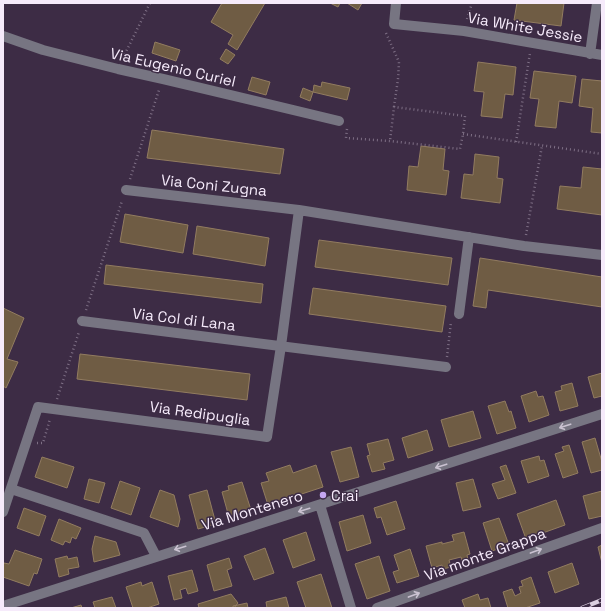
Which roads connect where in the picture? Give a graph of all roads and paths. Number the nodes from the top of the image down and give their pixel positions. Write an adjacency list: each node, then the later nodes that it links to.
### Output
1 (150, 3): 11 (path)
2 (396, 3): 6 (street, Via White Jessie)
3 (472, 3): 6 (path)
4 (597, 3): 9 (street)
5 (383, 28): 13 (path)
6 (464, 31): 8 (street, Via White Jessie)
7 (3, 36): 11 (street, Via Eugenio Curiel)
8 (531, 43): 9 (street, Via White Jessie); 17 (path)
9 (590, 54): 10 (street, Via White Jessie)
10 (602, 55)
11 (118, 69): 12 (street, Via Eugenio Curiel)
12 (163, 79): 14 (street, Via Eugenio Curiel); 20 (path)
13 (394, 107): 15 (path); 16 (path)
14 (339, 121): 16 (path)
15 (463, 134): 16 (path); 17 (path)
16 (390, 141)
17 (516, 142): 18 (path)
18 (542, 146): 19 (path); 23 (path)
19 (602, 154)
20 (126, 190): 21 (street, Via Coni Zugna); 26 (path)
21 (299, 210): 22 (street, Via Coni Zugna); 27 (street, Via Redipuglia)
22 (469, 237): 23 (street, Via Coni Zugna); 25 (street)
23 (524, 246): 24 (street, Via Coni Zugna)
24 (602, 255)
25 (458, 314): 28 (path)
26 (82, 321): 27 (street, Via Col di Lana); 29 (path)
27 (281, 346): 28 (street); 29 (street, Via Redipuglia)
28 (446, 367)
29 (53, 409): 31 (street, Via Redipuglia); 31 (path)
30 (602, 414): 33 (street, Via Montenero, one-way to 33)
31 (27, 441): 32 (street)
32 (11, 489): 34 (street); 36 (street)
33 (320, 505): 36 (street, Via Montenero, one-way to 36); 38 (street)
34 (3, 512)
35 (602, 528): 39 (street, Via monte Grappa, one-way to 35)
36 (156, 556): 37 (street, Via Montenero)
37 (3, 606)
38 (351, 608)
39 (377, 608)

